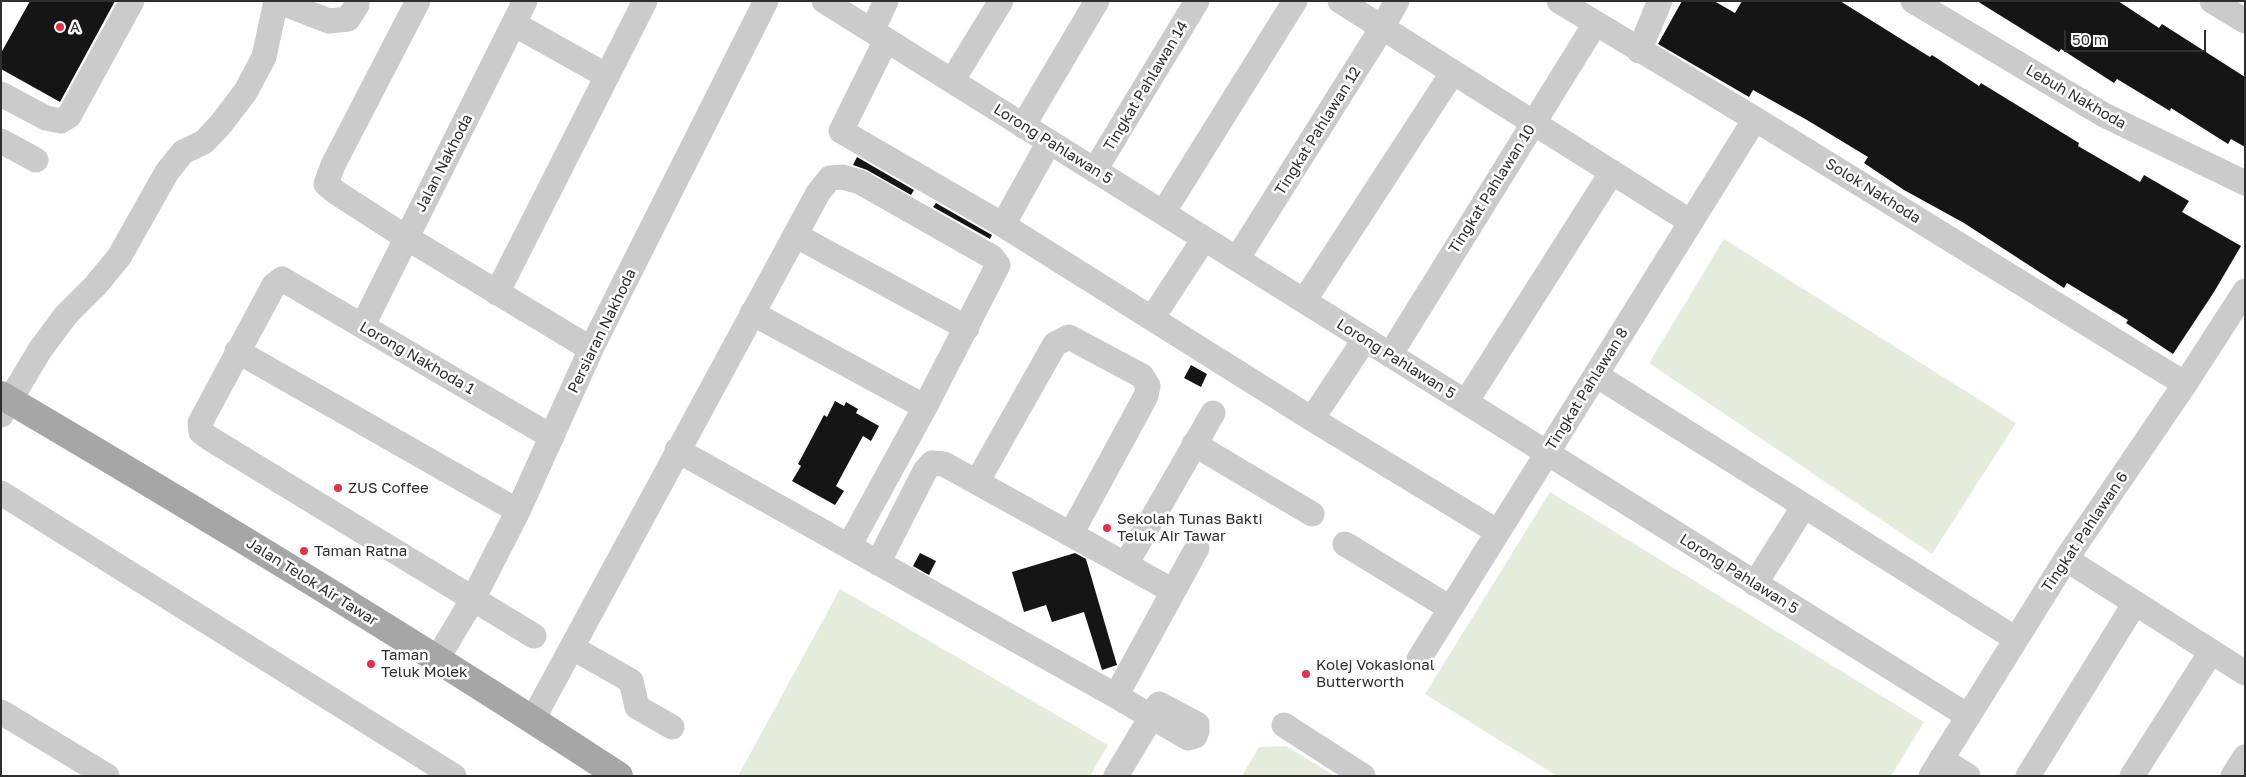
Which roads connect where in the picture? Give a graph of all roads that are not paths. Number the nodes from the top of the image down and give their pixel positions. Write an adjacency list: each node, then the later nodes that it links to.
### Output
1 (132, 1): 29 (street)
2 (276, 1): 3 (street); 60 (street)
3 (357, 1)
4 (418, 1): 43 (street)
5 (526, 1): 21 (street, Jalan Nakhoda)
6 (645, 1): 27 (street)
7 (766, 1): 54 (street, Persiaran Nakhoda)
8 (824, 1): 24 (street, Lorong Pahlawan 5)
9 (886, 1): 24 (street)
10 (1001, 1): 28 (street)
11 (1097, 1): 32 (street)
12 (1197, 1): 36 (street, Tingkat Pahlawan 14)
13 (1295, 1): 39 (street)
14 (1340, 1): 23 (street)
15 (1397, 1): 23 (street, Tingkat Pahlawan 12)
16 (1559, 1): 22 (street, Solok Nakhoda)
17 (1660, 1): 25 (street)
18 (1913, 1): 38 (street, Lebuh Nakhoda)
19 (2212, 1): 20 (street)
20 (2245, 21)
21 (514, 24): 27 (street); 43 (street, Jalan Nakhoda)
22 (1595, 24): 25 (street, Solok Nakhoda); 31 (street, Tingkat Pahlawan 10)
23 (1382, 28): 26 (street); 45 (street, Tingkat Pahlawan 12)
24 (879, 35): 28 (street, Lorong Pahlawan 5); 41 (street)
25 (1639, 51): 30 (street, Solok Nakhoda)
26 (1453, 72): 31 (street); 48 (street)
27 (607, 76): 47 (street)
28 (952, 81): 32 (street, Lorong Pahlawan 5)
29 (1, 94)
30 (1755, 119): 40 (street, Tingkat Pahlawan 8); 58 (street, Solok Nakhoda)
31 (1534, 123): 37 (street); 56 (street, Tingkat Pahlawan 10)
32 (1023, 126): 34 (street, Lorong Pahlawan 5)
33 (1, 141): 35 (street)
34 (1049, 142): 36 (street, Lorong Pahlawan 5); 41 (street)
35 (36, 160)
36 (1095, 170): 39 (street, Lorong Pahlawan 5)
37 (1612, 172): 40 (street); 59 (street)
38 (2245, 183)
39 (1163, 213): 44 (street, Lorong Pahlawan 5)
40 (1691, 222): 57 (street, Tingkat Pahlawan 8)
41 (1003, 225): 50 (street)
42 (795, 235): 49 (street); 52 (street); 52 (street)
43 (406, 238): 47 (street); 51 (street, Jalan Nakhoda)
44 (1204, 239): 45 (street, Lorong Pahlawan 5); 50 (street)
45 (1237, 259): 48 (street, Lorong Pahlawan 5)
46 (2245, 292): 58 (street, Tingkat Pahlawan 6)
47 (497, 293): 54 (street)
48 (1304, 301): 53 (street, Lorong Pahlawan 5)
49 (752, 314): 61 (street); 66 (street)
50 (1152, 317): 63 (street)
51 (362, 325): 55 (street, Lorong Nakhoda 1); 64 (street, Lorong Nakhoda 1)
52 (967, 328): 61 (street)
53 (1365, 339): 56 (street, Lorong Pahlawan 5); 63 (street)
54 (592, 349): 64 (street, Persiaran Nakhoda)
55 (237, 351): 71 (street); 83 (street)
56 (1390, 355): 59 (street, Lorong Pahlawan 5)
57 (1596, 375): 67 (street, Tingkat Pahlawan 8); 70 (street)
58 (2185, 384): 78 (street, Tingkat Pahlawan 6)
59 (1466, 402): 67 (street, Lorong Pahlawan 5)
60 (4, 403): 91 (main road, Jalan Telok Air Tawar)
61 (926, 407): 76 (street)
62 (1212, 413): 65 (street)
63 (1312, 420): 73 (street)
64 (552, 437): 71 (street, Persiaran Nakhoda)
65 (1194, 444): 72 (street); 80 (street)
66 (677, 450): 76 (street); 88 (street)
67 (1547, 453): 73 (street, Tingkat Pahlawan 8); 81 (street, Lorong Pahlawan 5)
68 (977, 482): 74 (street); 74 (street); 79 (street)
69 (1, 493): 102 (street)
70 (1804, 506): 81 (street); 87 (street)
71 (518, 511): 83 (street, Persiaran Nakhoda)
72 (1312, 514)
73 (1498, 532): 85 (street, Tingkat Pahlawan 8)
74 (1072, 534): 80 (street)
75 (1345, 544): 85 (street)
76 (849, 546): 79 (street)
77 (1197, 548): 82 (street)
78 (2066, 559): 84 (street); 87 (street, Tingkat Pahlawan 6)
79 (878, 563): 93 (street)
80 (1126, 564): 82 (street)
81 (1755, 584): 95 (street, Lorong Pahlawan 5)
82 (1173, 591): 93 (street)
83 (473, 599): 86 (street); 91 (street, Persiaran Nakhoda)
84 (2135, 603): 89 (street); 107 (street)
85 (1450, 608): 90 (street, Tingkat Pahlawan 8)
86 (534, 636)
87 (2016, 639): 95 (street, Tingkat Pahlawan 6)
88 (573, 648): 96 (street); 98 (street)
89 (2211, 652): 92 (street); 108 (street)
90 (1419, 658)
91 (437, 659): 96 (main road, Jalan Telok Air Tawar)
92 (2245, 673)
93 (1116, 696): 104 (street)
94 (1, 712): 101 (street)
95 (1968, 716): 100 (street, Tingkat Pahlawan 6)
96 (533, 719): 103 (main road, Jalan Telok Air Tawar)
97 (1284, 725): 105 (street)
98 (672, 727)
99 (2245, 758): 109 (street)
100 (1936, 768): 106 (street)
101 (107, 776)
102 (454, 776)
103 (619, 776)
104 (1116, 776)
105 (1363, 776)
106 (1968, 776)
107 (2028, 776)
108 (2132, 776)
109 (2233, 776)

